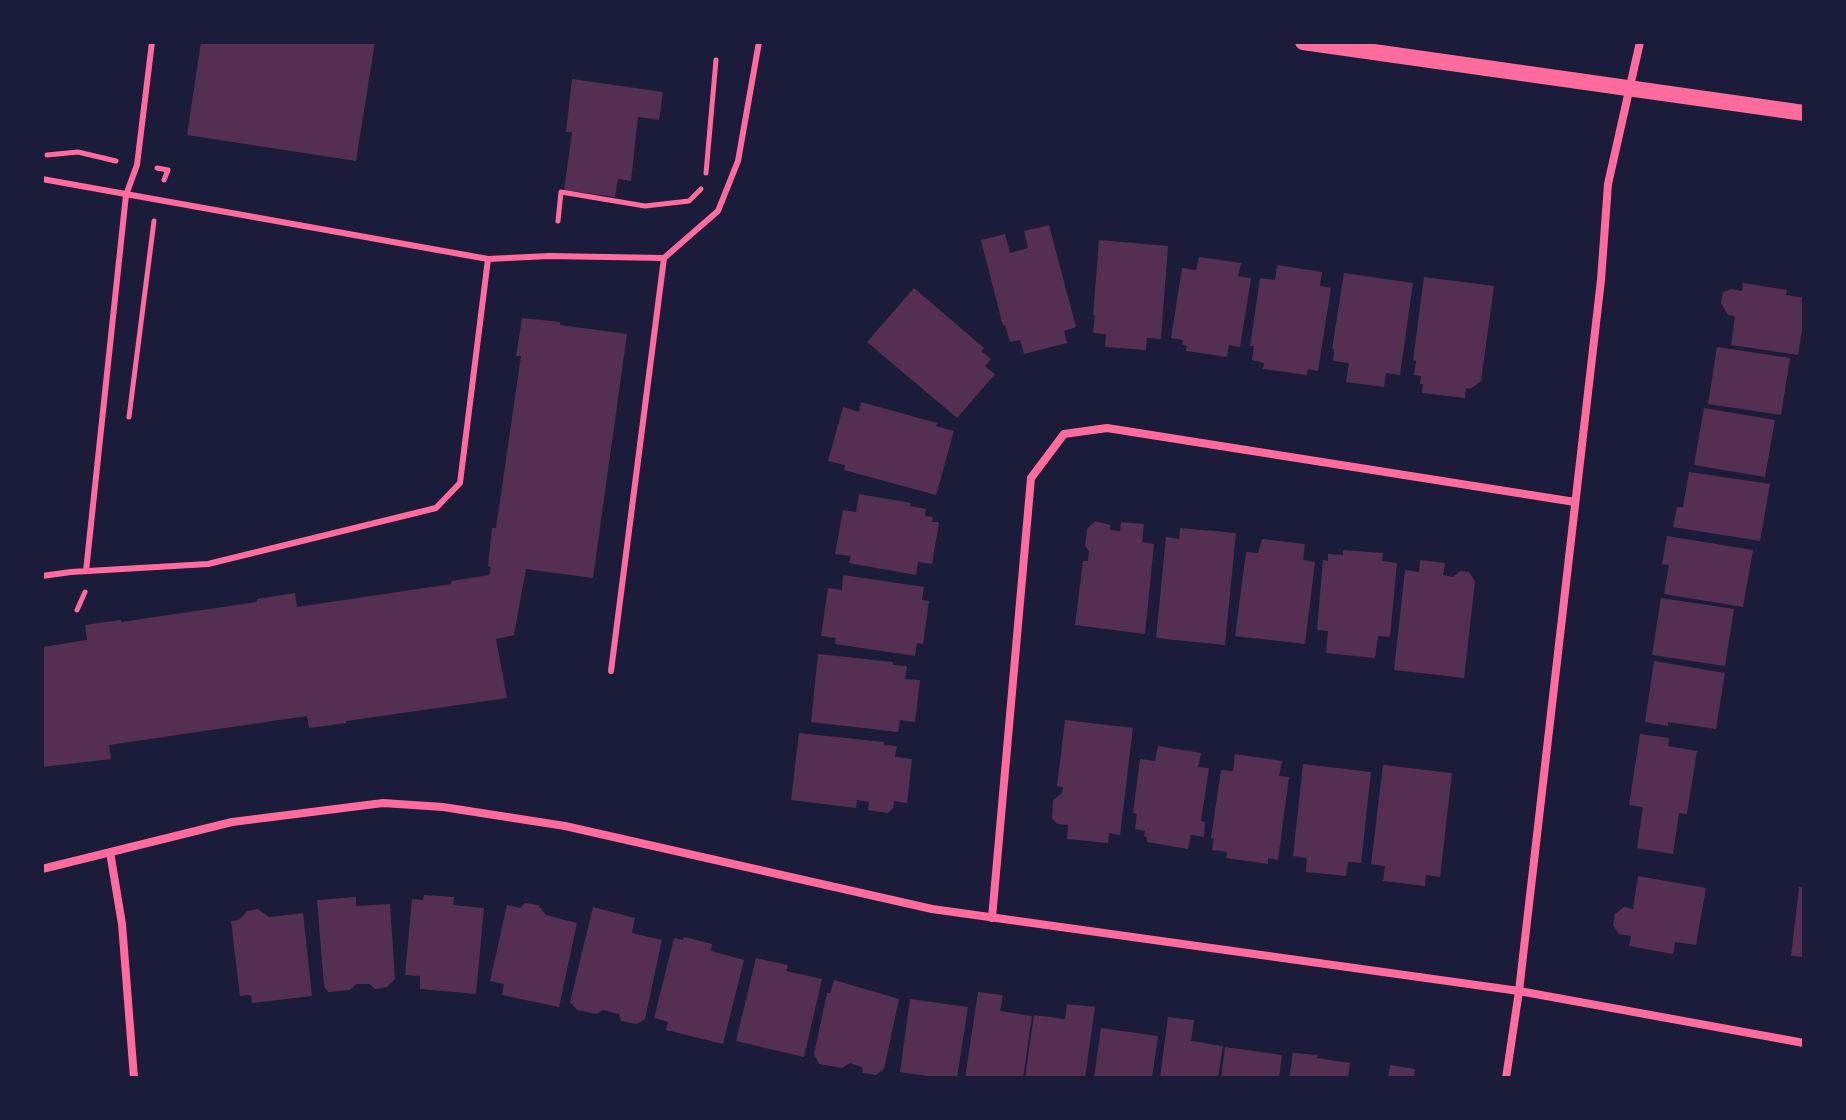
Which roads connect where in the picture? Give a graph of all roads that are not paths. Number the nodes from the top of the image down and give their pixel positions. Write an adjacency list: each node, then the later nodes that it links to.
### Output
1 (152, 42): 8 (lane)
2 (759, 42): 9 (lane)
3 (1303, 42): 5 (main road)
4 (1640, 42): 5 (street)
5 (1630, 88): 6 (main road); 11 (street)
6 (1804, 113)
7 (42, 179): 8 (lane)
8 (126, 195): 10 (lane); 12 (lane)
9 (664, 258): 10 (lane); 14 (lane)
10 (488, 259): 12 (lane)
11 (1575, 502): 17 (street); 18 (street)
12 (86, 571): 13 (lane)
13 (42, 576)
14 (611, 671)
15 (110, 852): 16 (street); 17 (street); 20 (street)
16 (42, 869)
17 (992, 918): 18 (street)
18 (1519, 991): 19 (street); 21 (street)
19 (1804, 1043)
20 (134, 1078)
21 (1506, 1078)

